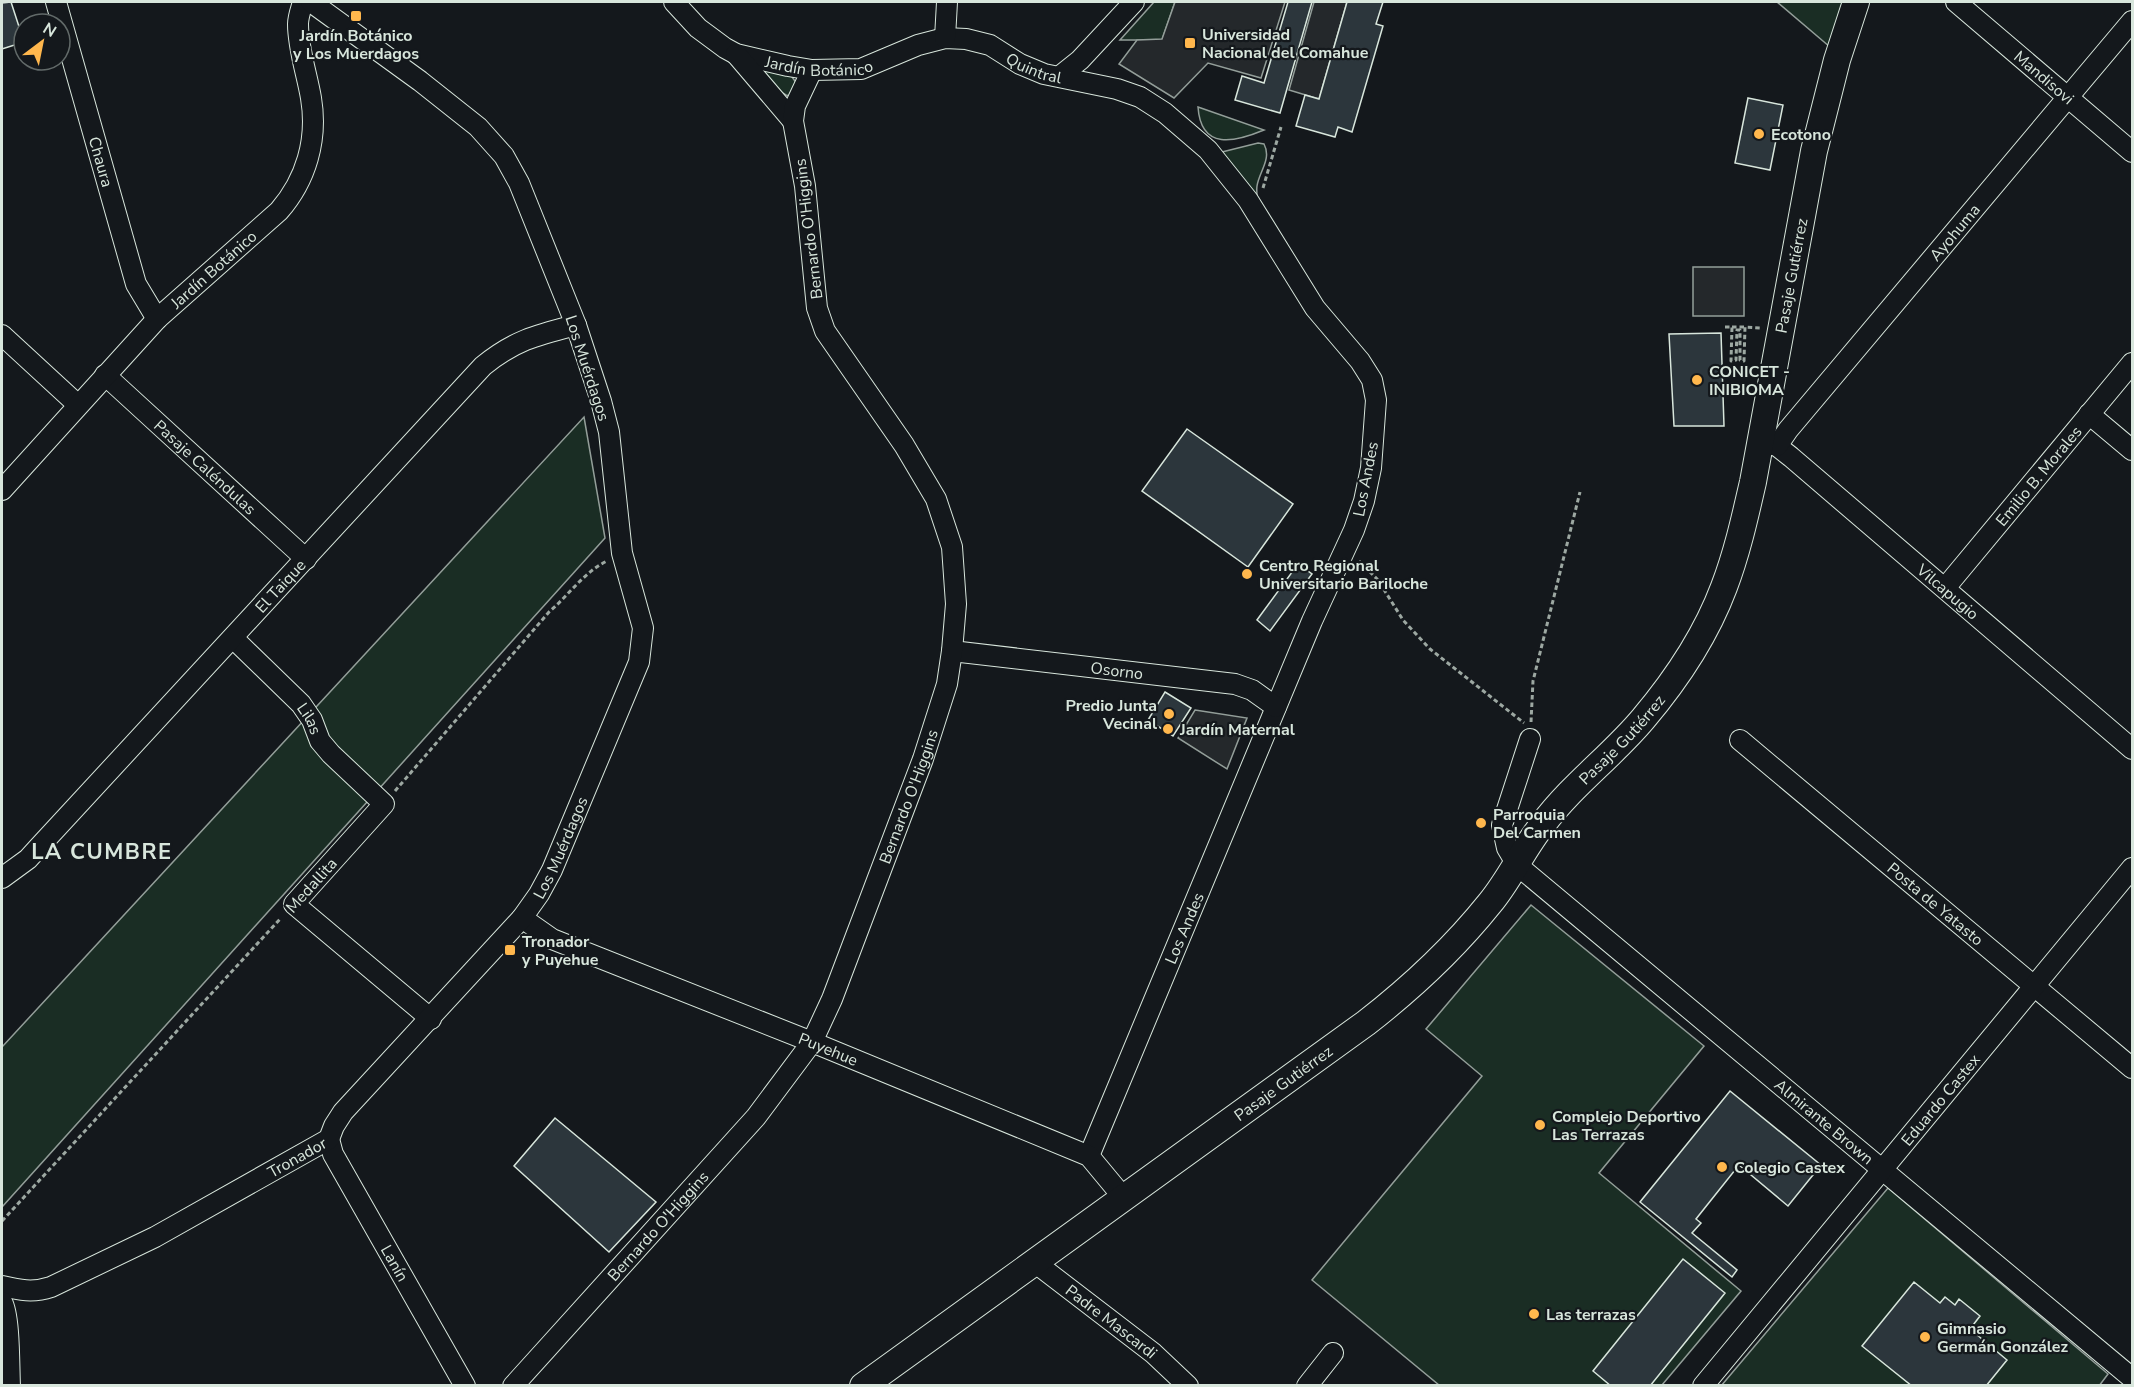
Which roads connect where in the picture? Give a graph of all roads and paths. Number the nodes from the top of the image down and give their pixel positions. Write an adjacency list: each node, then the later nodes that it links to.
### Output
1 (56, 2): 19 (street, Chaura)
2 (303, 2): 19 (street, Jardín Botánico)
3 (311, 2): 20 (street, Los Muérdagos)
4 (674, 2): 11 (street, Jardín Botánico)
5 (947, 2): 10 (street)
6 (1134, 2): 13 (street, Quintral)
7 (1856, 2): 24 (main road, Pasaje Gutiérrez)
8 (1956, 2): 14 (street, Mandisovi)
9 (2133, 21): 14 (street, Ayohuma)
10 (945, 38): 12 (street, Jardín Botánico); 13 (street, Quintral)
11 (736, 54): 12 (street, Jardín Botánico); 15 (street, Bernardo O'Higgins)
12 (812, 70): 15 (street, Bernardo O'Higgins)
13 (1060, 76): 18 (street, Los Andes)
14 (2068, 98): 17 (street, Mandisovi); 30 (street, Ayohuma)
15 (793, 121): 39 (street, Bernardo O'Higgins)
16 (1281, 127): 18 (path)
17 (2133, 152)
18 (1260, 219): 34 (street, Los Andes)
19 (157, 318): 27 (street, Jardín Botánico)
20 (576, 325): 35 (street, Los Muérdagos); 36 (street, El Taique)
21 (1725, 327): 22 (path)
22 (1732, 327): 23 (path); 23 (path)
23 (1745, 327): 24 (path)
24 (1780, 329): 30 (main road, Pasaje Gutiérrez)
25 (2, 335): 28 (street)
26 (2133, 363): 29 (street, Emilio B. Morales)
27 (105, 375): 28 (street, Jardín Botánico); 36 (street, Pasaje Caléndulas)
28 (78, 405): 32 (street, Jardín Botánico)
29 (2089, 414): 31 (street); 37 (street, Emilio B. Morales)
30 (1769, 444): 37 (street, Vilcapugio); 45 (main road, Pasaje Gutiérrez)
31 (2133, 450)
32 (2, 490)
33 (1580, 492): 41 (path)
34 (1346, 548): 40 (street, Los Andes); 41 (path)
35 (622, 553): 44 (path); 49 (street, Los Muérdagos)
36 (306, 559): 38 (street, El Taique)
37 (1945, 588): 43 (street, Vilcapugio)
38 (233, 638): 44 (street, Lilas); 47 (street, El Taique)
39 (952, 651): 40 (street, Osorno); 52 (street, Bernardo O'Higgins)
40 (1276, 707): 55 (street, Los Andes)
41 (1530, 739): 45 (street)
42 (1740, 740): 50 (street, Posta de Yatasto)
43 (2133, 749)
44 (384, 804): 48 (street, Medallita)
45 (1517, 865): 56 (street, Almirante Brown); 57 (main road, Pasaje Gutiérrez)
46 (2133, 868): 50 (street, Eduardo Castex)
47 (2, 878)
48 (294, 904): 51 (street); 58 (path, Medallita)
49 (522, 918): 51 (street, Tronador); 52 (street, Puyehue)
50 (2034, 986): 53 (street, Posta de Yatasto); 56 (street, Eduardo Castex)
51 (431, 1019): 54 (street, Tronador)
52 (812, 1042): 55 (street, Puyehue); 66 (street, Bernardo O'Higgins)
53 (2133, 1068)
54 (329, 1139): 60 (street, Tronador); 65 (street, Lanín)
55 (1089, 1156): 57 (street, Puyehue)
56 (1884, 1170): 63 (street, Almirante Brown); 70 (street, Eduardo Castex)
57 (1123, 1197): 59 (main road, Pasaje Gutiérrez)
58 (2, 1221)
59 (1033, 1261): 67 (main road, Pasaje Gutiérrez); 68 (street, Padre Mascardi)
60 (2, 1286)
61 (2, 1302): 64 (street)
62 (1333, 1353): 69 (street)
63 (2129, 1369)
64 (10, 1386)
65 (465, 1386)
66 (513, 1386)
67 (863, 1386)
68 (1188, 1386)
69 (1307, 1386)
70 (1703, 1386)

